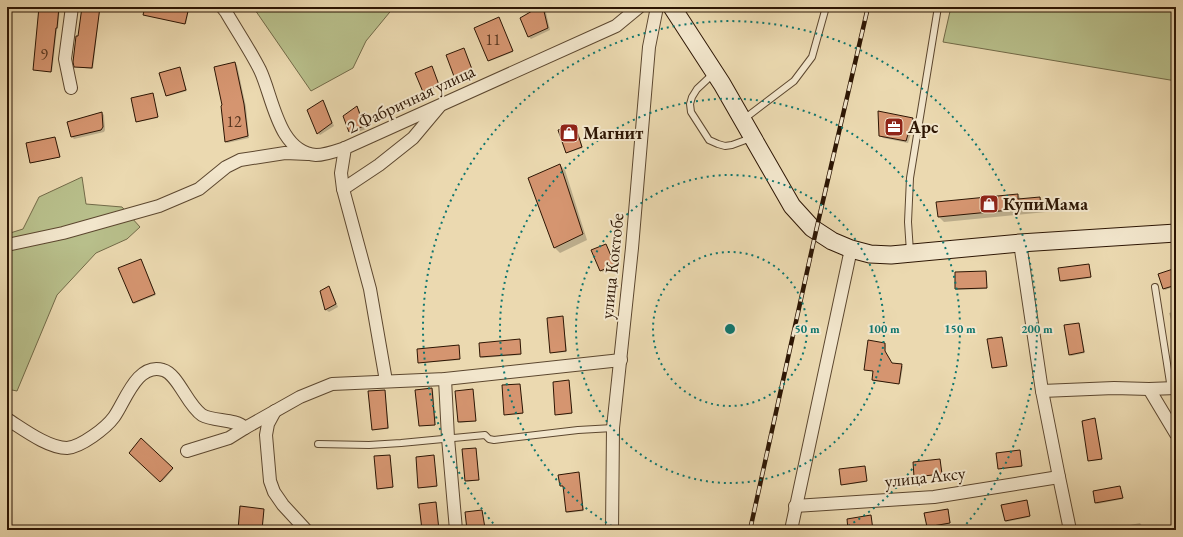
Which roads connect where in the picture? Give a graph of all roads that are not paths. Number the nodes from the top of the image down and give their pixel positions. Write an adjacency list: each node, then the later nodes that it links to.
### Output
1 (72, 7): 9 (street)
2 (222, 7): 14 (street)
3 (639, 7): 10 (street, 2 Фабричная улица)
4 (657, 7): 22 (street, улица Коктобе)
5 (672, 7): 8 (street)
6 (826, 7): 11 (lane)
7 (938, 7): 20 (lane)
8 (715, 73): 11 (street); 12 (lane)
9 (72, 88)
10 (442, 104): 13 (street, 2 Фабричная улица); 15 (street)
11 (743, 120): 12 (street)
12 (753, 138): 19 (street)
13 (346, 148): 14 (street); 15 (street, 2 Фабричная улица)
14 (308, 154): 18 (street)
15 (344, 189): 24 (street, 2 Фабричная улица)
16 (1173, 230): 17 (street)
17 (1020, 243): 20 (street); 27 (street)
18 (7, 244)
19 (851, 249): 20 (street); 37 (street)
20 (910, 253)
21 (1155, 286): 25 (lane)
22 (621, 360): 23 (street); 31 (street, улица Коктобе)
23 (445, 379): 24 (street); 33 (street)
24 (386, 381): 28 (street)
25 (1173, 388): 26 (street)
26 (1149, 389): 27 (street); 32 (street)
27 (1042, 391): 36 (street)
28 (275, 411): 30 (street); 38 (street)
29 (7, 419): 30 (street)
30 (245, 428): 35 (street)
31 (613, 428): 33 (lane); 40 (street, улица Коктобе)
32 (1176, 434)
33 (448, 438): 34 (lane); 39 (street)
34 (318, 444)
35 (187, 451)
36 (1058, 477): 37 (street, улица Аксу); 42 (street)
37 (795, 506): 41 (street)
38 (306, 530)
39 (456, 530)
40 (612, 530)
41 (791, 530)
42 (1070, 530)

